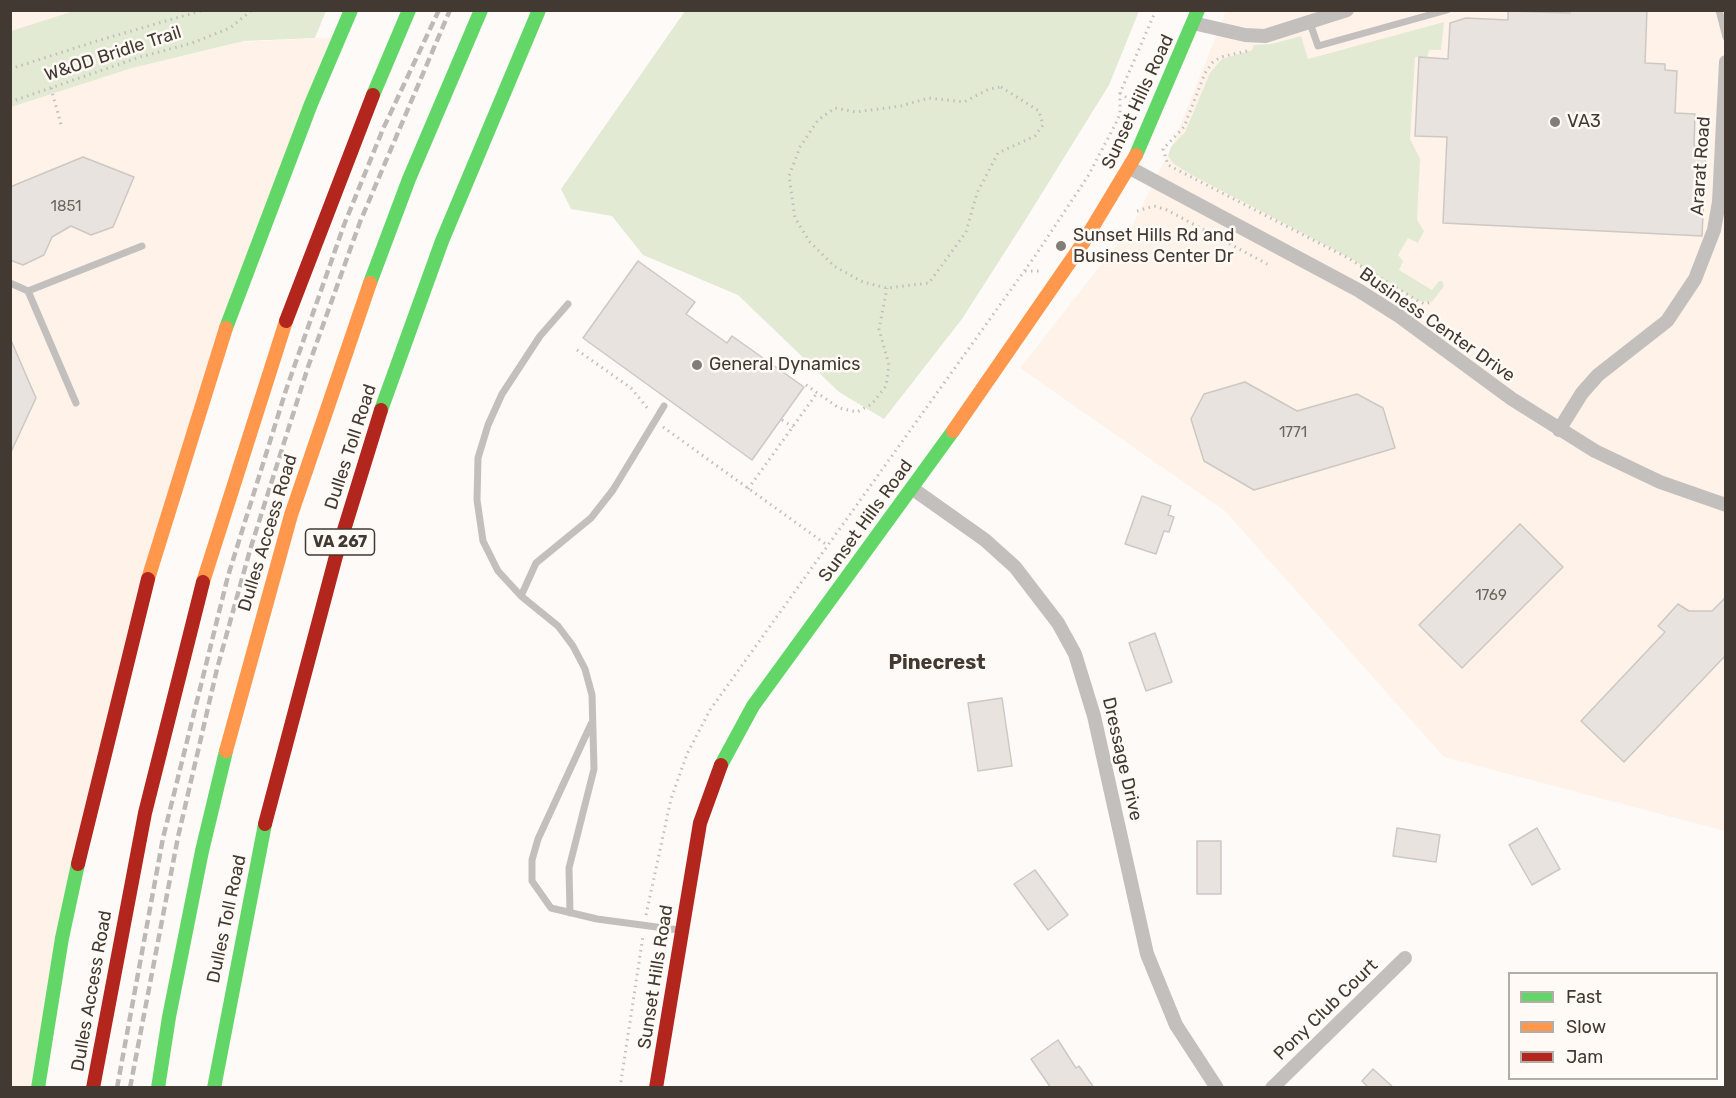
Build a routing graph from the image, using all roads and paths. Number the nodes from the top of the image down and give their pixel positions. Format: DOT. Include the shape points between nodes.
graph roads {
  1 [pos="204,10"];
  2 [pos="252,10"];
  3 [pos="351,10"];
  4 [pos="409,10"];
  5 [pos="482,10"];
  6 [pos="1347,10"];
  7 [pos="1447,10"];
  8 [pos="1719,10"];
  9 [pos="186,12"];
  10 [pos="537,14"];
  11 [pos="1196,17"];
  12 [pos="1310,23"];
  13 [pos="1255,35"];
  14 [pos="1725,37"];
  15 [pos="1725,62"];
  16 [pos="10,69"];
  17 [pos="51,88"];
  18 [pos="1120,93"];
  19 [pos="10,102"];
  20 [pos="1134,112"];
  21 [pos="1130,120"];
  22 [pos="62,128"];
  23 [pos="1128,138"];
  24 [pos="1130,168"];
  25 [pos="1137,211"];
  26 [pos="142,246"];
  27 [pos="1269,265"];
  28 [pos="10,283"];
  29 [pos="887,288"];
  30 [pos="28,291"];
  31 [pos="1431,302"];
  32 [pos="568,304"];
  33 [pos="577,350"];
  34 [pos="806,385"];
  35 [pos="817,393"];
  36 [pos="76,403"];
  37 [pos="664,406"];
  38 [pos="656,418"];
  39 [pos="782,420"];
  40 [pos="793,427"];
  41 [pos="1559,430"];
  42 [pos="748,489"];
  43 [pos="913,489"];
  44 [pos="1725,505"];
  45 [pos="827,544"];
  46 [pos="521,596"];
  47 [pos="592,721"];
  48 [pos="570,913"];
  49 [pos="681,930"];
  50 [pos="1405,958"];
  51 [pos="38,1088"];
  52 [pos="93,1088"];
  53 [pos="158,1088"];
  54 [pos="214,1088"];
  55 [pos="656,1088"];
  56 [pos="1217,1088"];
  57 [pos="1272,1088"];
  1 -- 9 [label="path"];
  2 -- 17 [label="path, W&OD Bridle Trail" via="230,28 211,36"];
  3 -- 51 [label="main road" via="277,190 223,336 159,538 81,849"];
  4 -- 52 [label="main road, Dulles Access Road" via="287,316 210,556 145,813"];
  5 -- 53 [label="main road, Dulles Access Road" via="409,179 362,303 282,545 202,851"];
  6 -- 12 [label="street"];
  7 -- 12 [label="lane" via="1318,46"];
  8 -- 14 [label="lane"];
  9 -- 16 [label="path"];
  10 -- 54 [label="main road, Dulles Toll Road / VA 267" via="433,263 377,421 336,556 270,805"];
  11 -- 13 [label="street"];
  11 -- 24 [label="main road, Sunset Hills Road"];
  12 -- 13 [label="street" via="1279,33"];
  13 -- 31 [label="path" via="1246,52 1221,57 1205,73 1184,128 1163,149 1168,165 1348,258 1418,301"];
  15 -- 41 [label="street, Ararat Road" via="1719,202 1714,230 1698,272 1667,321 1598,375"];
  17 -- 19 [label="path, W&OD Bridle Trail"];
  17 -- 22 [label="path"];
  18 -- 20 [label="path" via="1138,104"];
  21 -- 23 [label="path" via="1122,136"];
  24 -- 41 [label="street, Business Center Drive" via="1358,290"];
  24 -- 43 [label="main road, Sunset Hills Road"];
  25 -- 27 [label="path" via="1154,206 1167,210"];
  26 -- 30 [label="lane"];
  28 -- 30 [label="lane"];
  29 -- 29 [label="path" via="929,283 966,232 976,193 998,153 1035,136 1043,125 1039,111 1001,87 964,102 929,98 856,112 835,108 818,120 800,147 789,176 795,218 810,242 834,266 863,282"];
  29 -- 35 [label="path" via="879,329 889,365 886,386 872,404 857,412 839,408"];
  30 -- 36 [label="lane"];
  32 -- 46 [label="lane" via="540,336 502,394 478,458 477,500 483,541 498,572"];
  33 -- 38 [label="path" via="631,388"];
  34 -- 35 [label="path"];
  35 -- 40 [label="path"];
  37 -- 38 [label="lane"];
  38 -- 42 [label="path" via="665,430"];
  38 -- 46 [label="lane" via="613,490 591,518 536,563"];
  39 -- 40 [label="path"];
  40 -- 42 [label="path"];
  41 -- 44 [label="street, Business Center Drive" via="1639,473"];
  42 -- 45 [label="path"];
  43 -- 49 [label="main road, Sunset Hills Road" via="767,687 725,756 700,823"];
  43 -- 56 [label="street, Dressage Drive" via="985,540 1015,567 1046,605 1075,654 1094,716 1150,963 1176,1025"];
  46 -- 47 [label="lane" via="558,626 573,646 592,694"];
  47 -- 48 [label="lane" via="594,769 569,868"];
  47 -- 48 [label="lane" via="538,838 532,860 532,881 540,896 551,908"];
  48 -- 49 [label="lane"];
  49 -- 55 [label="main road, Sunset Hills Road"];
  50 -- 57 [label="street, Pony Club Court"];
}
